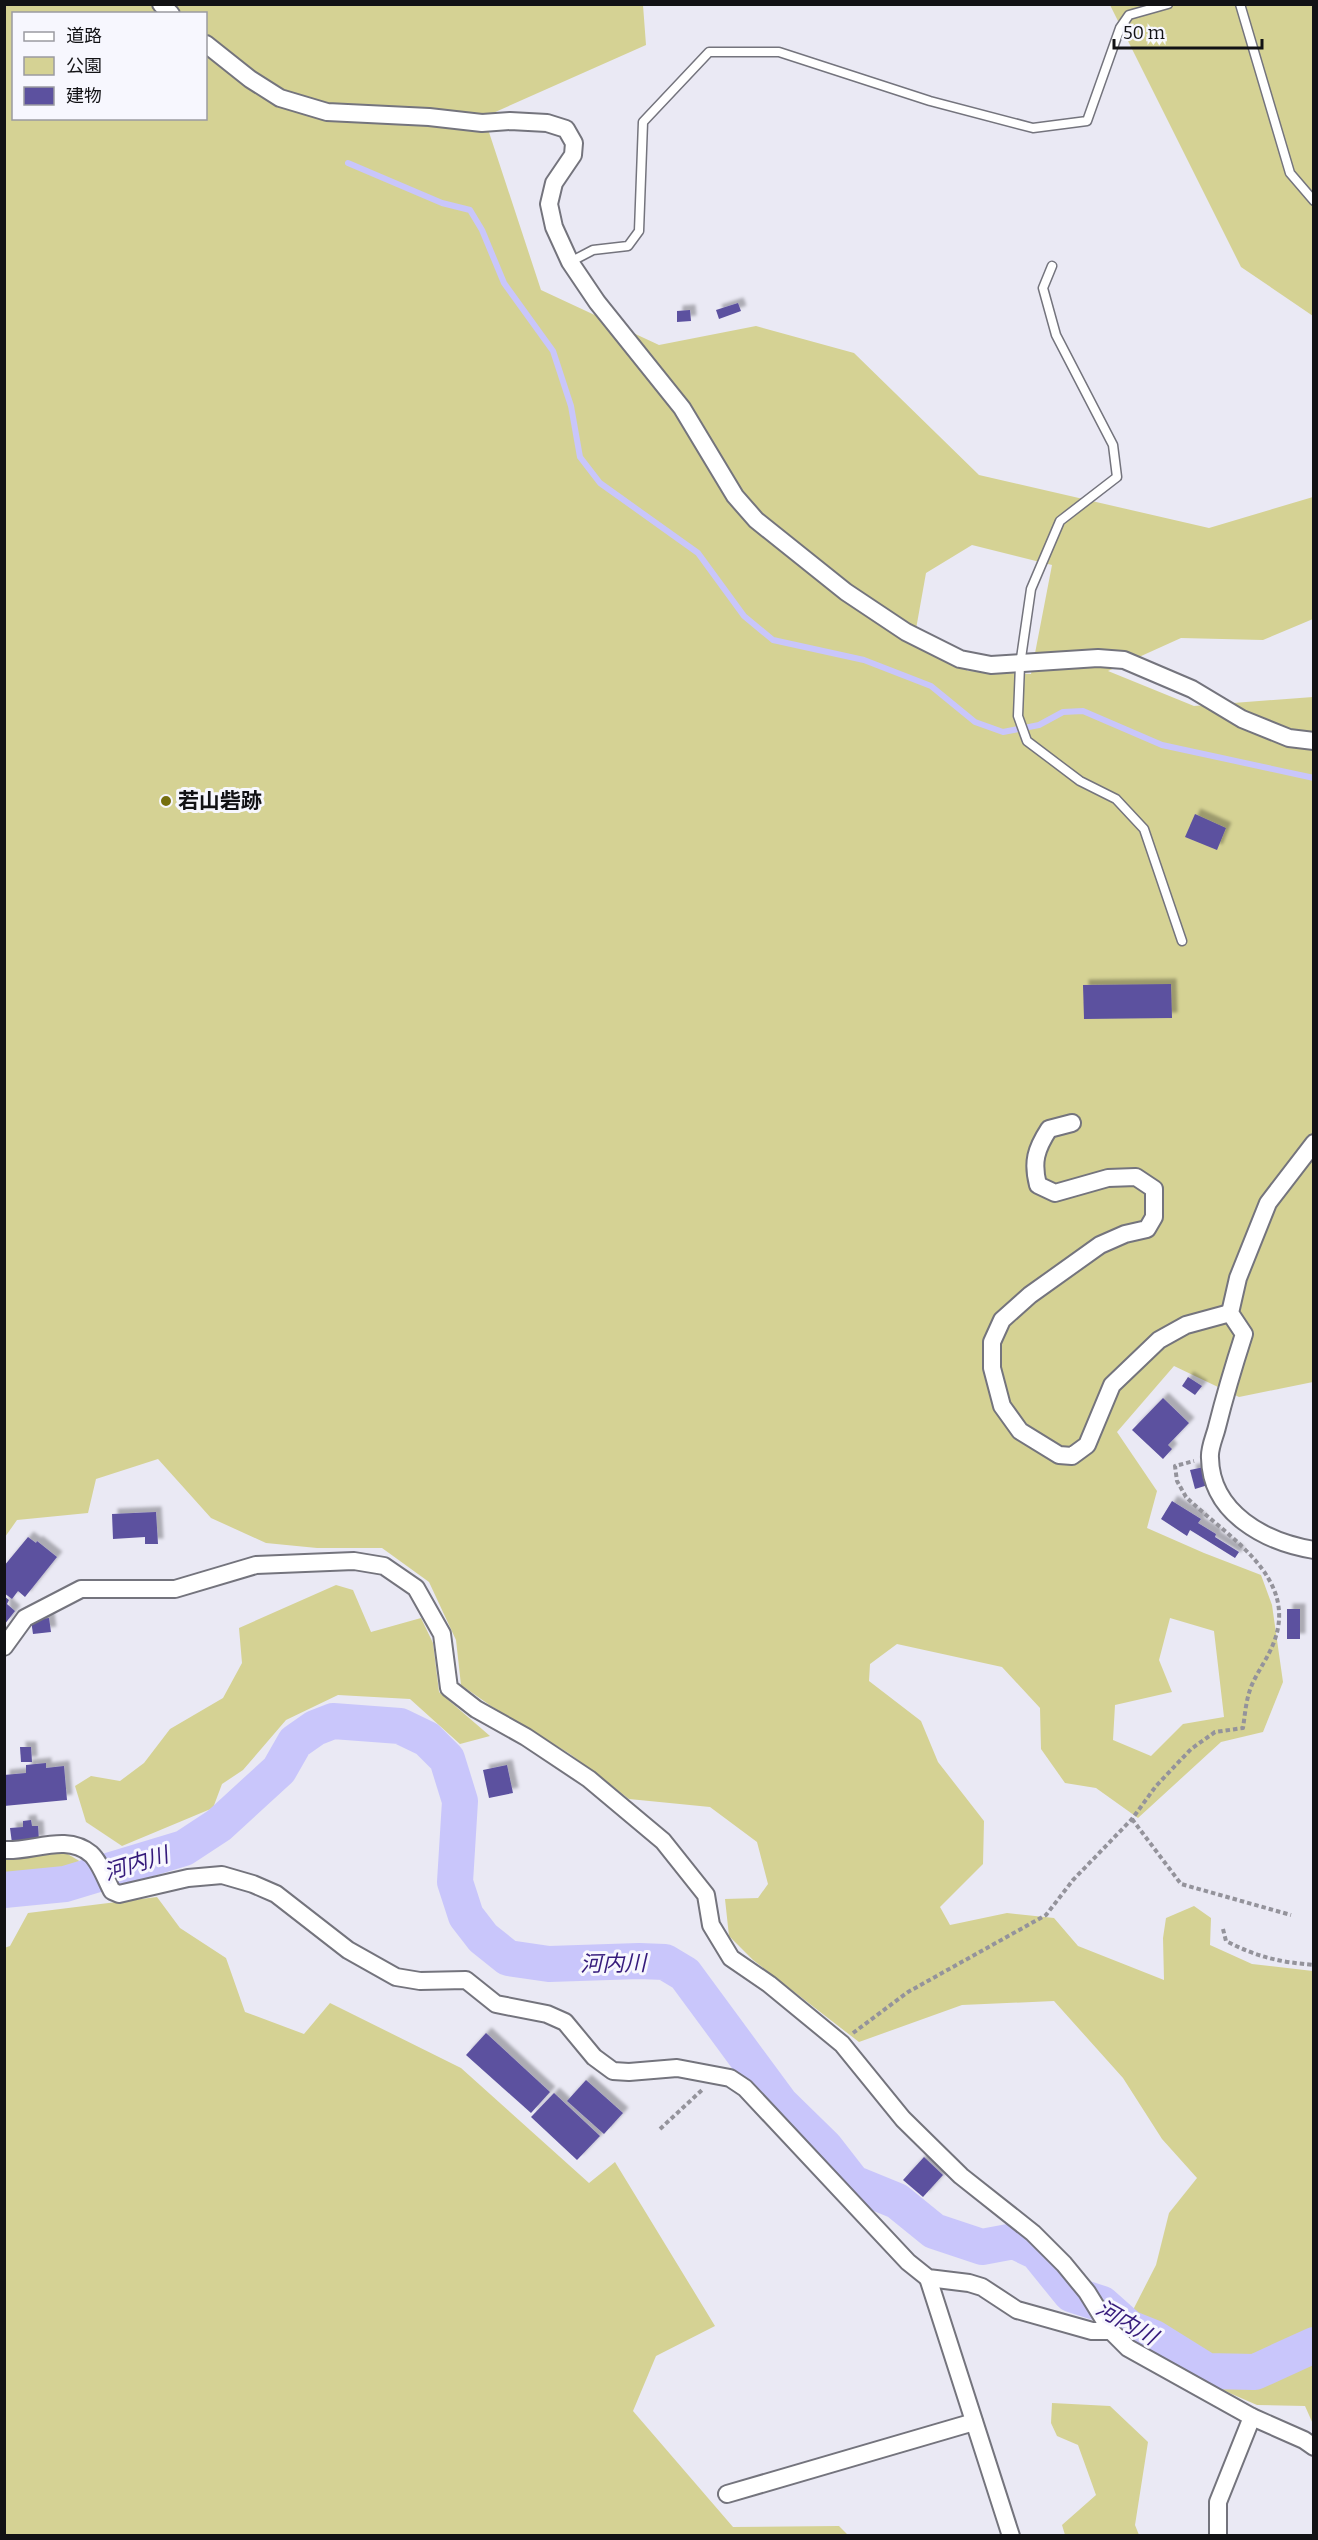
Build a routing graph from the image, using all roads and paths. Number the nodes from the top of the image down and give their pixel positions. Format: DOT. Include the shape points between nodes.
graph roads {
  1 [pos="1168,4"];
  2 [pos="1240,4"];
  3 [pos="207,45"];
  4 [pos="1314,201"];
  5 [pos="570,262"];
  6 [pos="1052,266"];
  7 [pos="1020,665"];
  8 [pos="1314,741"];
  9 [pos="1182,941"];
  10 [pos="1072,1123"];
  11 [pos="1314,1143"];
  12 [pos="1230,1313"];
  13 [pos="1209,1457"];
  14 [pos="1314,1550"];
  15 [pos="4,1647"];
  16 [pos="1132,1819"];
  17 [pos="4,1850"];
  18 [pos="1291,1915"];
  19 [pos="1223,1929"];
  20 [pos="1314,1965"];
  21 [pos="842,2044"];
  22 [pos="717,2075"];
  23 [pos="660,2129"];
  24 [pos="927,2278"];
  25 [pos="1106,2324"];
  26 [pos="1252,2417"];
  27 [pos="974,2422"];
  28 [pos="1314,2447"];
  29 [pos="728,2494"];
  30 [pos="1011,2535"];
  31 [pos="1218,2535"];
  1 -- 5 [label="lane" via="1129,15 1120,28 1087,121 1033,128 930,101 779,52 709,52 643,122 639,231 628,246 593,250"];
  2 -- 4 [label="lane" via="1290,173"];
  3 -- 5 [label="street" via="280,98 327,112 482,123 547,123 566,129 574,143 573,155 554,183 549,204"];
  5 -- 7 [label="street" via="682,408 735,496 756,520 846,592 906,632 960,659"];
  6 -- 7 [label="lane" via="1043,288 1056,335 1113,445 1117,477 1059,522 1031,590"];
  7 -- 8 [label="street" via="1053,660 1124,660 1192,689 1242,719 1289,738"];
  7 -- 9 [label="lane" via="1018,716 1027,741 1080,781 1116,799 1144,829"];
  10 -- 12 [label="street" via="1049,1129 1041,1142 1033,1167 1038,1185 1055,1193 1108,1178 1136,1177 1154,1189 1154,1217 1147,1229 1100,1245 1002,1320 992,1342 992,1368 1002,1406 1020,1431 1059,1455 1072,1456 1087,1445 1112,1385 1159,1340 1186,1325"];
  11 -- 12 [label="street" via="1268,1203 1238,1278"];
  12 -- 13 [label="street" via="1244,1334"];
  13 -- 14 [label="street" via="1215,1486 1241,1520 1271,1540"];
  13 -- 16 [label="path" via="1175,1466 1177,1481 1186,1497 1266,1570 1280,1602 1280,1627 1252,1685 1243,1728 1215,1732 1191,1749"];
  15 -- 21 [label="street" via="25,1618 81,1589 175,1589 256,1565 354,1561 384,1566 416,1588 442,1634 449,1688 588,1779 663,1841 706,1895 711,1924 731,1958"];
  16 -- 18 [label="path" via="1181,1884"];
  16 -- 21 [label="path" via="1073,1880 1046,1915 908,1992 862,2024"];
  17 -- 22 [label="street" via="66,1843 92,1855 112,1891 119,1894 188,1878 222,1875 253,1884 276,1894 348,1950 396,1977 466,1980 496,2004 547,2014 565,2022 594,2057 613,2071 677,2068"];
  19 -- 20 [label="path" via="1226,1941 1250,1953 1280,1962"];
  21 -- 25 [label="street" via="903,2119 961,2176 1065,2264 1088,2292"];
  22 -- 23 [label="path"];
  22 -- 24 [label="street" via="745,2088"];
  24 -- 25 [label="street" via="982,2287 1017,2310 1092,2331"];
  24 -- 27 [label="street"];
  25 -- 26 [label="street" via="1128,2348"];
  26 -- 28 [label="street"];
  26 -- 31 [label="street" via="1218,2502"];
  27 -- 29 [label="street"];
  27 -- 30 [label="street"];
}
